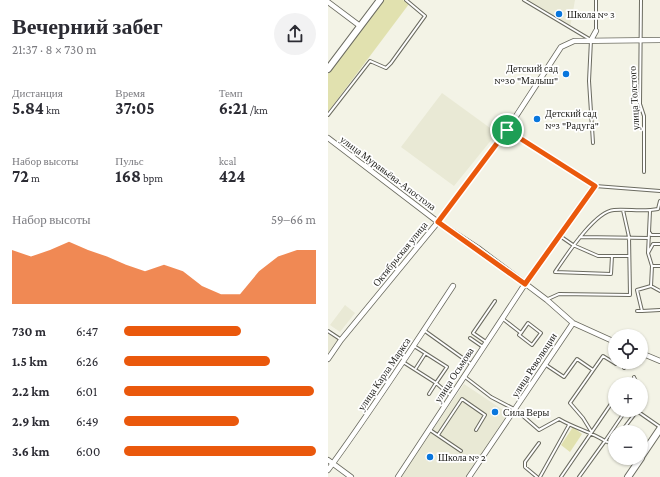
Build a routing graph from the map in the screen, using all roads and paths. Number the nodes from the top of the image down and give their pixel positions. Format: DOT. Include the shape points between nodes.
graph roads {
  1 [pos="380,0"];
  2 [pos="406,0"];
  3 [pos="524,0"];
  4 [pos="596,0"];
  5 [pos="640,0"];
  6 [pos="328,2"];
  7 [pos="360,26"];
  8 [pos="596,31"];
  9 [pos="591,40"];
  10 [pos="660,40"];
  11 [pos="640,41"];
  12 [pos="328,69"];
  13 [pos="328,116"];
  14 [pos="507,130"];
  15 [pos="328,138"];
  16 [pos="593,143"];
  17 [pos="644,172"];
  18 [pos="595,186"];
  19 [pos="660,191"];
  20 [pos="660,201"];
  21 [pos="623,210"];
  22 [pos="650,211"];
  23 [pos="438,222"];
  24 [pos="649,230"];
  25 [pos="660,235"];
  26 [pos="560,236"];
  27 [pos="580,237"];
  28 [pos="629,237"];
  29 [pos="649,238"];
  30 [pos="660,244"];
  31 [pos="573,245"];
  32 [pos="648,254"];
  33 [pos="612,256"];
  34 [pos="629,256"];
  35 [pos="652,266"];
  36 [pos="660,266"];
  37 [pos="525,284"];
  38 [pos="454,286"];
  39 [pos="651,286"];
  40 [pos="660,291"];
  41 [pos="547,300"];
  42 [pos="495,301"];
  43 [pos="637,310"];
  44 [pos="660,310"];
  45 [pos="642,311"];
  46 [pos="502,318"];
  47 [pos="573,323"];
  48 [pos="424,330"];
  49 [pos="328,331"];
  50 [pos="521,333"];
  51 [pos="470,338"];
  52 [pos="608,339"];
  53 [pos="341,340"];
  54 [pos="484,344"];
  55 [pos="413,346"];
  56 [pos="425,354"];
  57 [pos="648,356"];
  58 [pos="328,359"];
  59 [pos="608,359"];
  60 [pos="660,360"];
  61 [pos="402,361"];
  62 [pos="471,364"];
  63 [pos="545,365"];
  64 [pos="416,368"];
  65 [pos="593,370"];
  66 [pos="464,375"];
  67 [pos="436,383"];
  68 [pos="429,394"];
  69 [pos="451,396"];
  70 [pos="608,408"];
  71 [pos="516,410"];
  72 [pos="621,417"];
  73 [pos="646,417"];
  74 [pos="570,425"];
  75 [pos="660,428"];
  76 [pos="429,429"];
  77 [pos="476,430"];
  78 [pos="591,432"];
  79 [pos="438,435"];
  80 [pos="605,441"];
  81 [pos="608,442"];
  82 [pos="538,443"];
  83 [pos="648,447"];
  84 [pos="461,451"];
  85 [pos="328,460"];
  86 [pos="333,464"];
  87 [pos="636,465"];
  88 [pos="328,470"];
  89 [pos="351,477"];
  90 [pos="398,477"];
  91 [pos="469,477"];
  92 [pos="539,477"];
  93 [pos="561,477"];
  94 [pos="579,477"];
  95 [pos="628,477"];
  1 -- 7 [label="main road"];
  2 -- 13 [label="lane" via="425,16 391,63 386,68 370,61"];
  3 -- 9 [label="lane"];
  4 -- 8 [label="lane"];
  5 -- 11 [label="lane, улица Толстого"];
  6 -- 7 [label="street"];
  7 -- 12 [label="main road"];
  8 -- 9 [label="street"];
  9 -- 11 [label="street, Октябрьская улица"];
  9 -- 14 [label="street, Октябрьская улица" via="574,41 561,47"];
  9 -- 16 [label="lane" via="589,81"];
  10 -- 11 [label="street, Октябрьская улица"];
  11 -- 17 [label="lane, улица Толстого"];
  14 -- 18 [label="lane"];
  14 -- 23 [label="street, Октябрьская улица"];
  15 -- 23 [label="street, улица Муравьёва-Апостола"];
  18 -- 19 [label="lane"];
  18 -- 26 [label="street, улица Осьмова"];
  20 -- 22 [label="lane" via="658,209"];
  21 -- 22 [label="lane"];
  21 -- 27 [label="lane" via="612,210 602,214"];
  21 -- 28 [label="lane"];
  22 -- 24 [label="lane"];
  23 -- 37 [label="street, улица Муравьёва-Апостола"];
  23 -- 53 [label="street, Октябрьская улица"];
  24 -- 25 [label="lane" via="651,235"];
  24 -- 29 [label="lane"];
  26 -- 31 [label="lane"];
  26 -- 37 [label="street, улица Осьмова"];
  27 -- 28 [label="lane"];
  27 -- 31 [label="lane"];
  28 -- 29 [label="lane"];
  28 -- 34 [label="lane"];
  29 -- 32 [label="lane"];
  30 -- 32 [label="lane" via="653,244"];
  31 -- 33 [label="lane" via="598,256"];
  31 -- 33 [label="lane" via="555,272 611,274"];
  32 -- 35 [label="lane"];
  33 -- 34 [label="lane"];
  34 -- 41 [label="lane" via="630,295 559,294"];
  35 -- 36 [label="lane"];
  35 -- 39 [label="lane"];
  37 -- 41 [label="street, улица Муравьёва-Апостола"];
  37 -- 46 [label="street, улица Осьмова"];
  38 -- 48 [label="street, улица Карла Маркса"];
  39 -- 40 [label="lane"];
  39 -- 45 [label="lane" via="637,290"];
  41 -- 47 [label="street, улица Муравьёва-Апостола"];
  42 -- 54 [label="lane" via="473,333"];
  43 -- 45 [label="lane"];
  44 -- 45 [label="lane"];
  46 -- 50 [label="lane"];
  46 -- 54 [label="street, улица Осьмова"];
  47 -- 52 [label="street, улица Муравьёва-Апостола"];
  47 -- 63 [label="street, улица Революции"];
  48 -- 55 [label="street, улица Карла Маркса"];
  48 -- 62 [label="lane"];
  49 -- 53 [label="lane"];
  50 -- 50 [label="lane" via="528,323 541,333 532,344 519,335"];
  51 -- 54 [label="lane"];
  53 -- 58 [label="street, Октябрьская улица"];
  54 -- 62 [label="street, улица Осьмова"];
  55 -- 56 [label="lane"];
  55 -- 61 [label="street, улица Карла Маркса"];
  56 -- 64 [label="lane"];
  56 -- 67 [label="lane" via="447,367"];
  57 -- 60 [label="street"];
  59 -- 65 [label="lane" via="603,356"];
  61 -- 64 [label="lane"];
  61 -- 86 [label="street, улица Карла Маркса" via="393,379"];
  62 -- 66 [label="street, улица Осьмова"];
  63 -- 65 [label="lane" via="564,377 577,359"];
  63 -- 71 [label="street, улица Революции"];
  64 -- 67 [label="lane"];
  65 -- 78 [label="lane" via="570,403"];
  66 -- 69 [label="street, улица Осьмова"];
  66 -- 71 [label="lane" via="491,397"];
  67 -- 68 [label="lane"];
  67 -- 69 [label="lane"];
  69 -- 76 [label="street, улица Осьмова"];
  70 -- 78 [label="lane"];
  71 -- 74 [label="lane" via="539,430 559,419"];
  71 -- 91 [label="street, улица Революции"];
  72 -- 80 [label="lane"];
  73 -- 75 [label="lane"];
  74 -- 78 [label="lane"];
  74 -- 92 [label="lane"];
  75 -- 83 [label="main road"];
  76 -- 79 [label="lane"];
  76 -- 90 [label="street, улица Осьмова"];
  77 -- 79 [label="lane" via="485,415 462,398"];
  78 -- 80 [label="lane"];
  78 -- 93 [label="lane"];
  79 -- 84 [label="lane"];
  80 -- 81 [label="lane"];
  80 -- 94 [label="lane"];
  82 -- 92 [label="lane" via="524,462 525,467"];
  85 -- 86 [label="street"];
  86 -- 88 [label="street, улица Карла Маркса"];
  86 -- 89 [label="street"];
  87 -- 95 [label="main road"];
}
